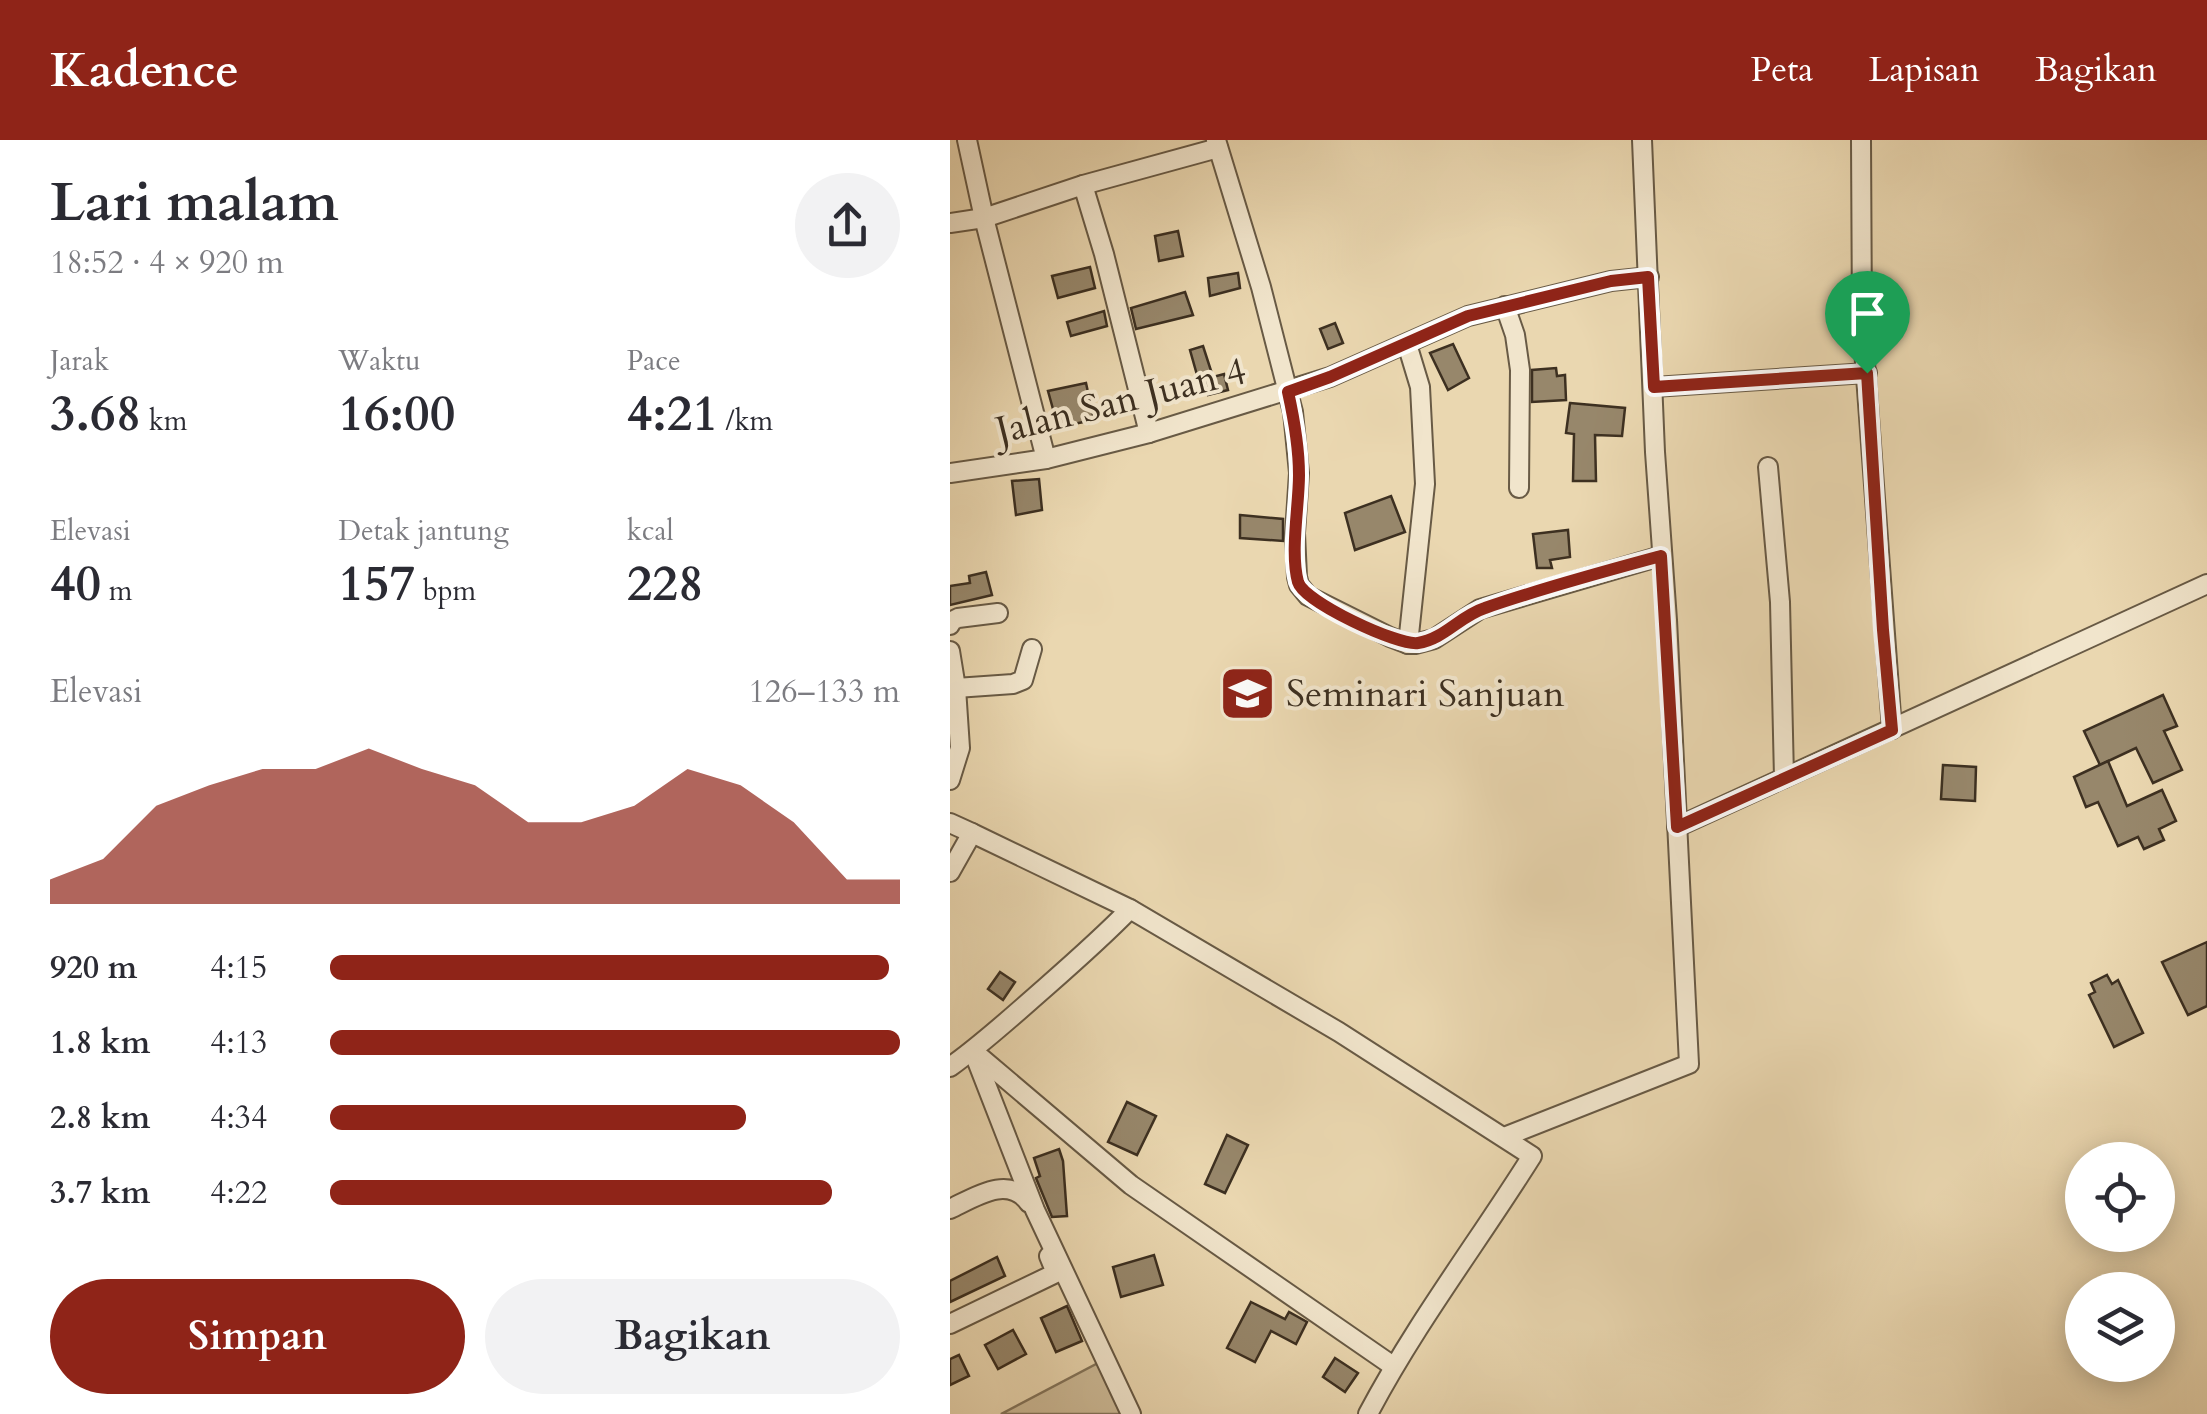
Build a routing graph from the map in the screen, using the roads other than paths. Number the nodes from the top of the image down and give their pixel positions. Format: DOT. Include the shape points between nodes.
graph roads {
  1 [pos="966,140"];
  2 [pos="1642,140"];
  3 [pos="1861,140"];
  4 [pos="1217,144"];
  5 [pos="1083,185"];
  6 [pos="984,218"];
  7 [pos="950,223"];
  8 [pos="1648,277"];
  9 [pos="1506,306"];
  10 [pos="1408,344"];
  11 [pos="1867,373"];
  12 [pos="1654,387"];
  13 [pos="1288,392"];
  14 [pos="1149,433"];
  15 [pos="1046,460"];
  16 [pos="1768,467"];
  17 [pos="950,473"];
  18 [pos="1518,488"];
  19 [pos="1661,556"];
  20 [pos="2207,584"];
  21 [pos="998,613"];
  22 [pos="950,624"];
  23 [pos="1408,644"];
  24 [pos="1032,649"];
  25 [pos="950,651"];
  26 [pos="956,688"];
  27 [pos="1892,730"];
  28 [pos="1784,778"];
  29 [pos="950,780"];
  30 [pos="950,824"];
  31 [pos="1677,827"];
  32 [pos="972,833"];
  33 [pos="950,872"];
  34 [pos="1130,909"];
  35 [pos="973,1051"];
  36 [pos="950,1066"];
  37 [pos="1504,1137"];
  38 [pos="950,1209"];
  39 [pos="950,1324"];
  40 [pos="1393,1366"];
  41 [pos="1131,1414"];
  42 [pos="1368,1414"];
  1 -- 6 [label="street"];
  2 -- 8 [label="street"];
  3 -- 11 [label="street"];
  4 -- 5 [label="street"];
  4 -- 13 [label="street"];
  5 -- 6 [label="street"];
  5 -- 14 [label="street"];
  6 -- 7 [label="street"];
  6 -- 15 [label="street"];
  8 -- 9 [label="street, Jalan San Juan 4"];
  8 -- 12 [label="street"];
  9 -- 10 [label="street, Jalan San Juan 4"];
  9 -- 18 [label="street" via="1519,360"];
  10 -- 13 [label="street, Jalan San Juan 4"];
  10 -- 23 [label="street" via="1420,387 1424,484"];
  11 -- 12 [label="street"];
  11 -- 27 [label="street"];
  12 -- 19 [label="street"];
  13 -- 14 [label="street, Jalan San Juan 4"];
  13 -- 23 [label="street" via="1298,459 1299,586 1313,600"];
  14 -- 15 [label="street, Jalan San Juan 4"];
  15 -- 17 [label="street, Jalan San Juan 4"];
  16 -- 28 [label="street" via="1780,602"];
  19 -- 23 [label="street" via="1480,609 1434,639"];
  19 -- 31 [label="street"];
  20 -- 27 [label="street"];
  21 -- 22 [label="street"];
  24 -- 26 [label="street" via="1023,680"];
  25 -- 26 [label="street"];
  26 -- 29 [label="street" via="960,748"];
  27 -- 28 [label="street"];
  28 -- 31 [label="street"];
  30 -- 32 [label="street"];
  31 -- 37 [label="street" via="1689,1064"];
  32 -- 33 [label="street"];
  32 -- 34 [label="street"];
  34 -- 35 [label="street"];
  34 -- 37 [label="street"];
  35 -- 36 [label="street"];
  35 -- 40 [label="street" via="1131,1186"];
  35 -- 41 [label="street" via="1035,1210"];
  37 -- 40 [label="street" via="1532,1156"];
  38 -- 39 [label="street" via="990,1190 1015,1190 1030,1205 1056,1273"];
  40 -- 42 [label="street"];
}
